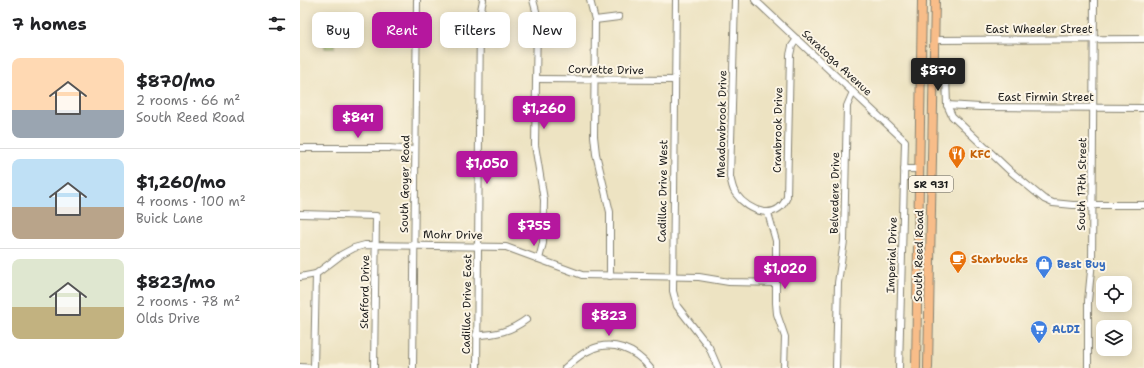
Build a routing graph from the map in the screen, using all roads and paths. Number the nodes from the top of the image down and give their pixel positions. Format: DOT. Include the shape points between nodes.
graph roads {
  1 [pos="417,0"];
  2 [pos="483,0"];
  3 [pos="533,0"];
  4 [pos="590,0"];
  5 [pos="676,0"];
  6 [pos="735,0"];
  7 [pos="754,0"];
  8 [pos="922,0"];
  9 [pos="935,0"];
  10 [pos="1094,0"];
  11 [pos="619,17"];
  12 [pos="595,20"];
  13 [pos="797,39"];
  14 [pos="1094,39"];
  15 [pos="1144,39"];
  16 [pos="934,40"];
  17 [pos="934,74"];
  18 [pos="536,79"];
  19 [pos="595,80"];
  20 [pos="675,80"];
  21 [pos="853,92"];
  22 [pos="947,105"];
  23 [pos="1093,106"];
  24 [pos="1144,108"];
  25 [pos="905,143"];
  26 [pos="300,148"];
  27 [pos="415,150"];
  28 [pos="904,169"];
  29 [pos="919,169"];
  30 [pos="1092,205"];
  31 [pos="1144,205"];
  32 [pos="768,213"];
  33 [pos="300,214"];
  34 [pos="376,245"];
  35 [pos="414,245"];
  36 [pos="478,246"];
  37 [pos="539,259"];
  38 [pos="316,274"];
  39 [pos="610,276"];
  40 [pos="300,277"];
  41 [pos="672,277"];
  42 [pos="776,283"];
  43 [pos="527,319"];
  44 [pos="476,335"];
  45 [pos="300,367"];
  46 [pos="314,368"];
  47 [pos="374,368"];
  48 [pos="413,368"];
  49 [pos="476,368"];
  50 [pos="564,368"];
  51 [pos="650,368"];
  52 [pos="718,368"];
  53 [pos="784,368"];
  54 [pos="836,368"];
  55 [pos="899,368"];
  56 [pos="916,368"];
  57 [pos="928,368"];
  58 [pos="1088,368"];
  1 -- 27 [label="street, South Goyer Road"];
  2 -- 36 [label="street, Cadillac Drive East" via="480,15"];
  3 -- 18 [label="street" via="536,16"];
  4 -- 12 [label="street"];
  5 -- 20 [label="street, Cadillac Drive West"];
  6 -- 32 [label="street, Meadowbrook Drive" via="730,177 740,199 760,212"];
  7 -- 13 [label="street, Saratoga Avenue"];
  8 -- 29 [label="main road, South Reed Road / SR 931"];
  9 -- 16 [label="main road, South Reed Road / SR 931"];
  10 -- 14 [label="street, South 17th Street"];
  11 -- 12 [label="street"];
  12 -- 19 [label="street"];
  13 -- 21 [label="street, Saratoga Avenue"];
  13 -- 32 [label="street, Cranbrook Drive" via="790,54 787,197 780,207"];
  14 -- 15 [label="street, East Wheeler Street"];
  14 -- 16 [label="street, East Wheeler Street"];
  14 -- 23 [label="street, South 17th Street"];
  16 -- 17 [label="main road, South Reed Road / SR 931"];
  17 -- 22 [label="street" via="946,77"];
  17 -- 57 [label="main road, South Reed Road / SR 931"];
  18 -- 19 [label="street, Corvette Drive"];
  18 -- 37 [label="street" via="535,145 544,200 543,243"];
  19 -- 20 [label="street, Corvette Drive"];
  19 -- 39 [label="street" via="596,154 610,212"];
  20 -- 41 [label="street, Cadillac Drive West"];
  21 -- 25 [label="street, Saratoga Avenue" via="901,136"];
  21 -- 54 [label="street, Belvedere Drive" via="847,106 844,241 838,283"];
  22 -- 23 [label="street, East Firmin Street"];
  22 -- 30 [label="street" via="952,116 1044,199 1057,204"];
  23 -- 24 [label="street, East Firmin Street"];
  23 -- 30 [label="street, South 17th Street"];
  25 -- 28 [label="street, Imperial Drive"];
  26 -- 27 [label="street"];
  27 -- 35 [label="street, South Goyer Road"];
  28 -- 29 [label="street"];
  28 -- 55 [label="street, Imperial Drive"];
  29 -- 56 [label="main road, South Reed Road / SR 931"];
  30 -- 31 [label="street"];
  30 -- 58 [label="street, South 17th Street"];
  32 -- 42 [label="street" via="776,241"];
  33 -- 34 [label="street, Stafford Drive" via="376,216"];
  34 -- 35 [label="street, Mohr Drive"];
  34 -- 38 [label="street, Mohr Drive" via="354,248"];
  34 -- 47 [label="street, Stafford Drive"];
  35 -- 36 [label="street, Mohr Drive"];
  35 -- 48 [label="street, South Goyer Road"];
  36 -- 37 [label="street, Mohr Drive" via="506,247"];
  36 -- 44 [label="street, Cadillac Drive East"];
  37 -- 39 [label="street, Mohr Drive" via="582,275"];
  38 -- 40 [label="street, Mohr Drive"];
  38 -- 46 [label="street"];
  39 -- 41 [label="street, Mohr Drive"];
  41 -- 42 [label="street, Mohr Drive"];
  41 -- 52 [label="street, Cadillac Drive West" via="677,306 709,347"];
  42 -- 53 [label="street" via="777,314 785,337"];
  43 -- 44 [label="street" via="518,327 506,332"];
  44 -- 49 [label="street, Cadillac Drive East"];
  45 -- 46 [label="street"];
  50 -- 51 [label="street" via="592,349 615,346 634,352"];
}
